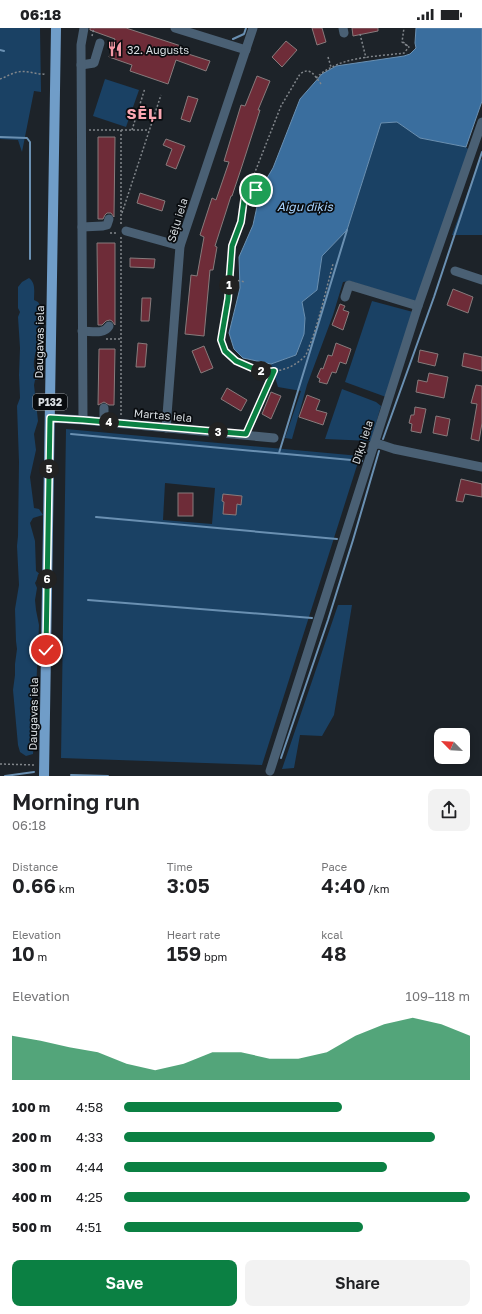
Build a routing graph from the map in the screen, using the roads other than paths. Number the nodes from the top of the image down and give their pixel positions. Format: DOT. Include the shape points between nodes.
graph roads {
  1 [pos="56,28"];
  2 [pos="84,28"];
  3 [pos="175,28"];
  4 [pos="253,28"];
  5 [pos="100,43"];
  6 [pos="246,50"];
  7 [pos="81,65"];
  8 [pos="482,122"];
  9 [pos="109,219"];
  10 [pos="82,227"];
  11 [pos="123,231"];
  12 [pos="180,246"];
  13 [pos="455,271"];
  14 [pos="482,280"];
  15 [pos="345,297"];
  16 [pos="418,306"];
  17 [pos="109,326"];
  18 [pos="82,331"];
  19 [pos="104,408"];
  20 [pos="50,418"];
  21 [pos="83,420"];
  22 [pos="104,422"];
  23 [pos="166,428"];
  24 [pos="274,438"];
  25 [pos="373,445"];
  26 [pos="482,467"];
  27 [pos="270,771"];
  28 [pos="44,776"];
  1 -- 20 [label="main road, Daugavas iela / P132"];
  2 -- 7 [label="street"];
  3 -- 6 [label="street"];
  4 -- 6 [label="street, Sēļu iela"];
  5 -- 7 [label="street" via="94,63"];
  6 -- 12 [label="street, Sēļu iela"];
  7 -- 10 [label="street"];
  8 -- 16 [label="street, Dīķu iela"];
  9 -- 10 [label="street" via="107,225"];
  10 -- 18 [label="street"];
  11 -- 12 [label="street"];
  12 -- 23 [label="street, Sēļu iela"];
  13 -- 14 [label="street"];
  15 -- 16 [label="street" via="349,285"];
  16 -- 25 [label="street, Dīķu iela"];
  17 -- 18 [label="street" via="103,332"];
  18 -- 21 [label="street"];
  19 -- 22 [label="street"];
  20 -- 21 [label="street, Martas iela"];
  20 -- 28 [label="main road, Daugavas iela / P132"];
  21 -- 22 [label="street, Martas iela"];
  22 -- 23 [label="street, Martas iela"];
  23 -- 24 [label="street, Martas iela"];
  25 -- 26 [label="street" via="379,444"];
  25 -- 27 [label="street, Dīķu iela"];
}
